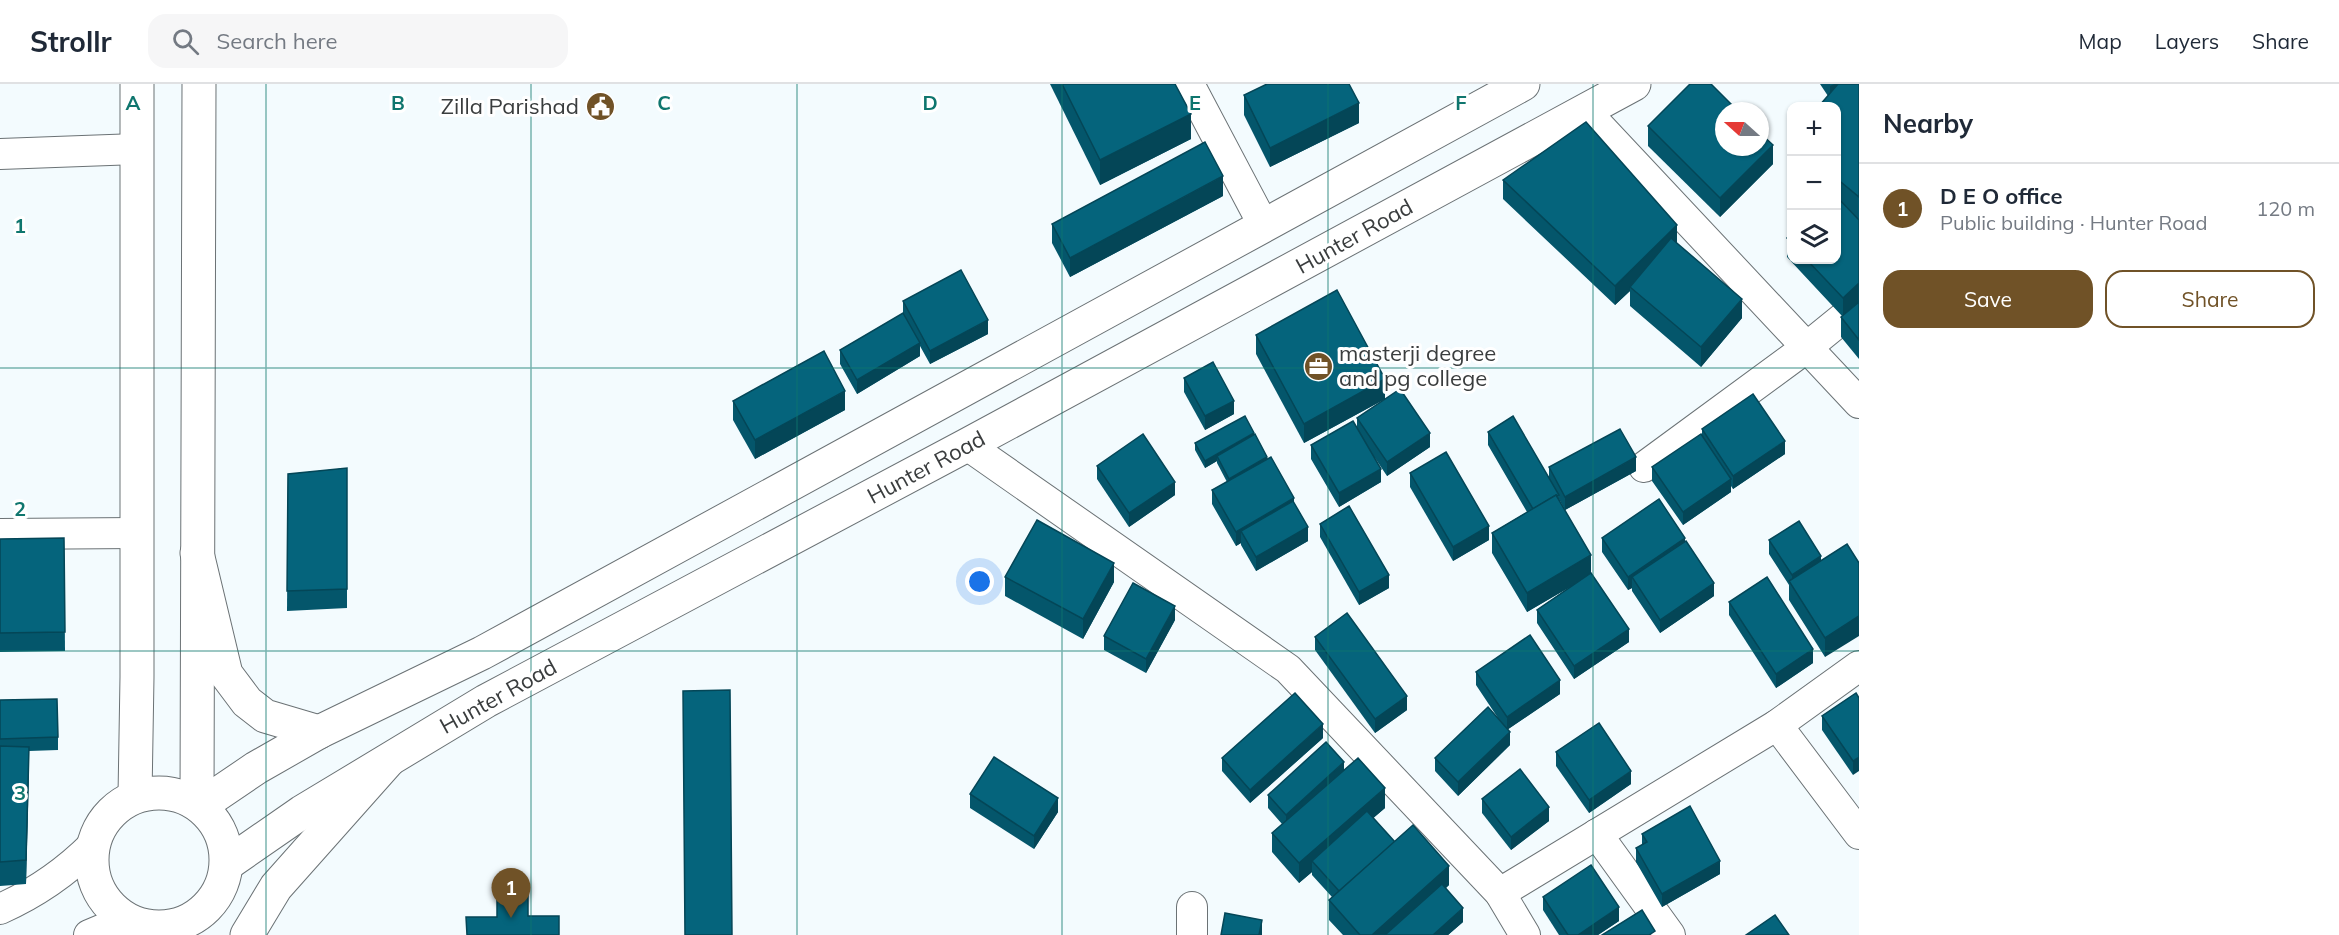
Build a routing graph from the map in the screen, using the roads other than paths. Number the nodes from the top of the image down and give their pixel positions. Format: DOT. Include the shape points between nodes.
graph roads {
  1 [pos="137,84"];
  2 [pos="199,84"];
  3 [pos="1189,84"];
  4 [pos="1523,84"];
  5 [pos="1634,84"];
  6 [pos="1585,111"];
  7 [pos="137,149"];
  8 [pos="0,154"];
  9 [pos="1264,226"];
  10 [pos="1859,305"];
  11 [pos="1806,348"];
  12 [pos="1859,404"];
  13 [pos="967,445"];
  14 [pos="1644,467"];
  15 [pos="136,533"];
  16 [pos="0,534"];
  17 [pos="197,553"];
  18 [pos="1859,666"];
  19 [pos="1776,725"];
  20 [pos="319,732"];
  21 [pos="388,760"];
  22 [pos="135,796"];
  23 [pos="199,805"];
  24 [pos="1597,834"];
  25 [pos="1859,834"];
  26 [pos="93,845"];
  27 [pos="227,864"];
  28 [pos="1500,893"];
  29 [pos="0,909"];
  30 [pos="200,923"];
  31 [pos="131,926"];
  32 [pos="89,935"];
  33 [pos="247,935"];
  34 [pos="1525,935"];
  35 [pos="1670,935"];
  1 -- 7 [label="main road"];
  2 -- 17 [label="main road"];
  3 -- 9 [label="street"];
  4 -- 9 [label="main road, Hunter Road"];
  5 -- 6 [label="main road, Hunter Road"];
  6 -- 11 [label="street"];
  6 -- 13 [label="main road, Hunter Road"];
  7 -- 8 [label="street"];
  7 -- 15 [label="main road"];
  9 -- 20 [label="main road, Hunter Road" via="482,653"];
  10 -- 11 [label="street"];
  11 -- 12 [label="street"];
  11 -- 14 [label="street"];
  13 -- 21 [label="main road, Hunter Road" via="486,700"];
  13 -- 28 [label="street" via="1288,669"];
  15 -- 16 [label="street"];
  15 -- 22 [label="main road"];
  17 -- 20 [label="main road" via="226,674 247,702 265,716"];
  17 -- 23 [label="main road"];
  18 -- 19 [label="street"];
  19 -- 24 [label="street"];
  19 -- 25 [label="street"];
  20 -- 23 [label="main road, Hunter Road"];
  21 -- 27 [label="main road, Hunter Road"];
  21 -- 33 [label="main road" via="276,887"];
  22 -- 23 [label="main road" via="174,794"];
  22 -- 26 [label="main road" via="110,814"];
  23 -- 27 [label="main road" via="223,840"];
  24 -- 28 [label="street"];
  24 -- 35 [label="street"];
  26 -- 29 [label="street" via="70,868 32,895"];
  26 -- 31 [label="main road" via="95,879 102,895"];
  27 -- 30 [label="main road" via="223,881"];
  28 -- 34 [label="street"];
  30 -- 31 [label="main road"];
  31 -- 32 [label="street"];
}
